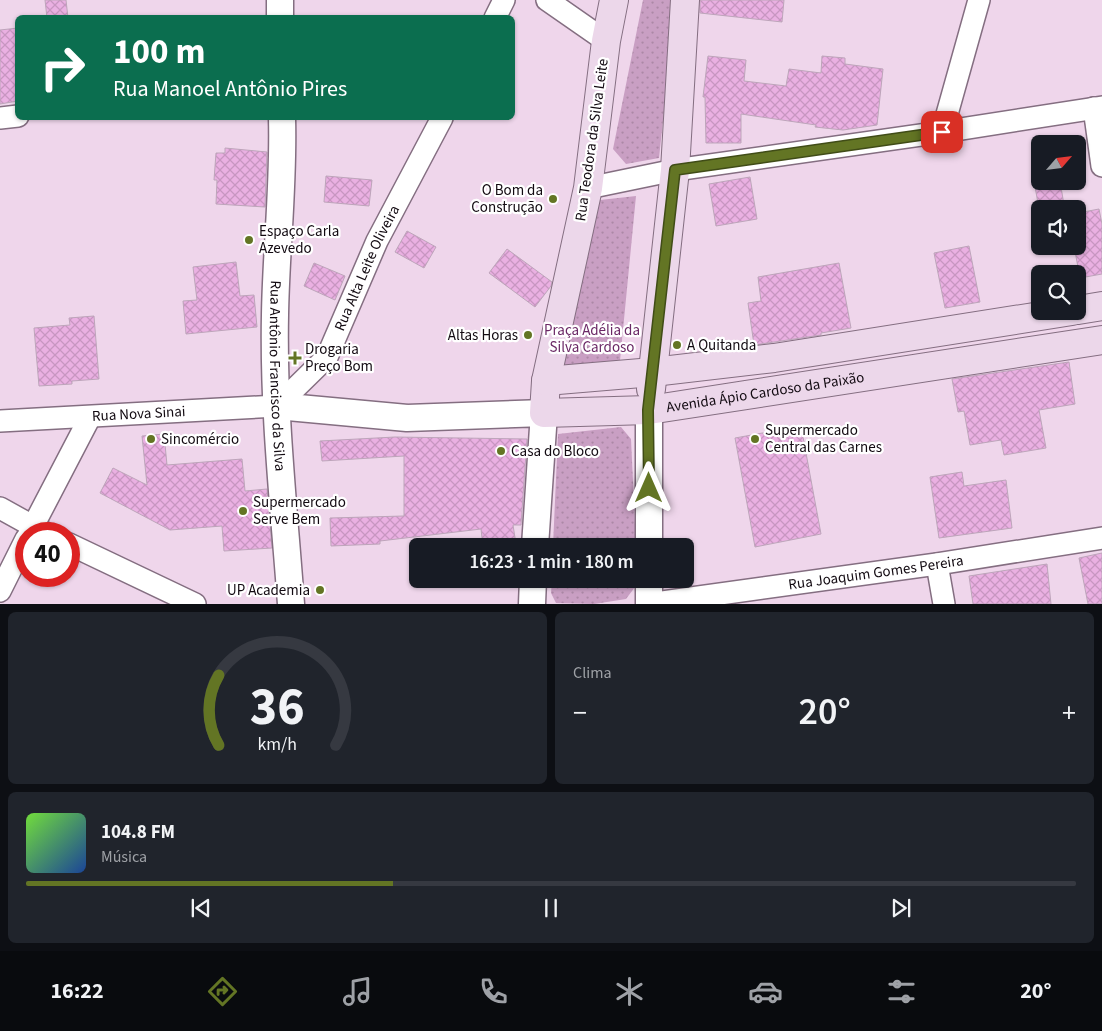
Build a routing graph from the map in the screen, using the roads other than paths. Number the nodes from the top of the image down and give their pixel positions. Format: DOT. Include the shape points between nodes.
graph roads {
  1 [pos="280,0"];
  2 [pos="504,0"];
  3 [pos="547,0"];
  4 [pos="614,0"];
  5 [pos="685,0"];
  6 [pos="976,2"];
  7 [pos="280,15"];
  8 [pos="496,15"];
  9 [pos="606,41"];
  10 [pos="1098,107"];
  11 [pos="15,116"];
  12 [pos="0,118"];
  13 [pos="282,120"];
  14 [pos="441,120"];
  15 [pos="942,132"];
  16 [pos="1102,166"];
  17 [pos="675,170"];
  18 [pos="588,188"];
  19 [pos="1102,306"];
  20 [pos="1086,309"];
  21 [pos="1031,317"];
  22 [pos="1102,340"];
  23 [pos="653,372"];
  24 [pos="546,381"];
  25 [pos="277,406"];
  26 [pos="648,410"];
  27 [pos="544,413"];
  28 [pos="90,417"];
  29 [pos="0,421"];
  30 [pos="0,508"];
  31 [pos="19,522"];
  32 [pos="39,522"];
  33 [pos="536,538"];
  34 [pos="649,538"];
  35 [pos="1102,538"];
  36 [pos="80,549"];
  37 [pos="938,564"];
  38 [pos="15,565"];
  39 [pos="533,588"];
  40 [pos="649,588"];
  41 [pos="0,591"];
  42 [pos="649,603"];
  43 [pos="195,604"];
  44 [pos="291,604"];
  45 [pos="532,604"];
  46 [pos="944,604"];
  1 -- 7 [label="street"];
  2 -- 8 [label="street"];
  3 -- 9 [label="street"];
  4 -- 9 [label="main road, Rua Teodora da Silva Leite"];
  5 -- 17 [label="main road"];
  6 -- 15 [label="street"];
  9 -- 18 [label="main road, Rua Teodora da Silva Leite"];
  10 -- 15 [label="street"];
  10 -- 16 [label="street"];
  11 -- 12 [label="street"];
  13 -- 25 [label="street, Rua Antônio Francisco da Silva" via="275,316"];
  14 -- 25 [label="street, Rua Alta Leite Oliveira" via="377,241 327,358"];
  15 -- 17 [label="street"];
  17 -- 18 [label="street"];
  17 -- 23 [label="main road"];
  18 -- 24 [label="main road, Rua Teodora da Silva Leite"];
  19 -- 20 [label="main road"];
  21 -- 23 [label="main road" via="774,358"];
  22 -- 26 [label="main road, Avenida Ápio Cardoso da Paixão"];
  23 -- 24 [label="main road"];
  23 -- 26 [label="main road"];
  24 -- 27 [label="main road, Rua Teodora da Silva Leite"];
  25 -- 27 [label="street, Avenida Ápio Cardoso da Paixão" via="407,418"];
  25 -- 28 [label="street, Rua Nova Sinai"];
  25 -- 44 [label="street, Rua Antônio Francisco da Silva"];
  26 -- 27 [label="main road, Avenida Ápio Cardoso da Paixão"];
  26 -- 34 [label="street"];
  27 -- 33 [label="street, Rua Teodora da Silva Leite"];
  28 -- 29 [label="street, Rua Nova Sinai"];
  28 -- 32 [label="street"];
  30 -- 31 [label="street"];
  35 -- 37 [label="street, Rua Joaquim Gomes Pereira"];
  36 -- 43 [label="street"];
  37 -- 42 [label="street, Rua Joaquim Gomes Pereira"];
  37 -- 46 [label="street"];
  38 -- 41 [label="street"];
  39 -- 45 [label="street"];
  40 -- 42 [label="street"];
}
